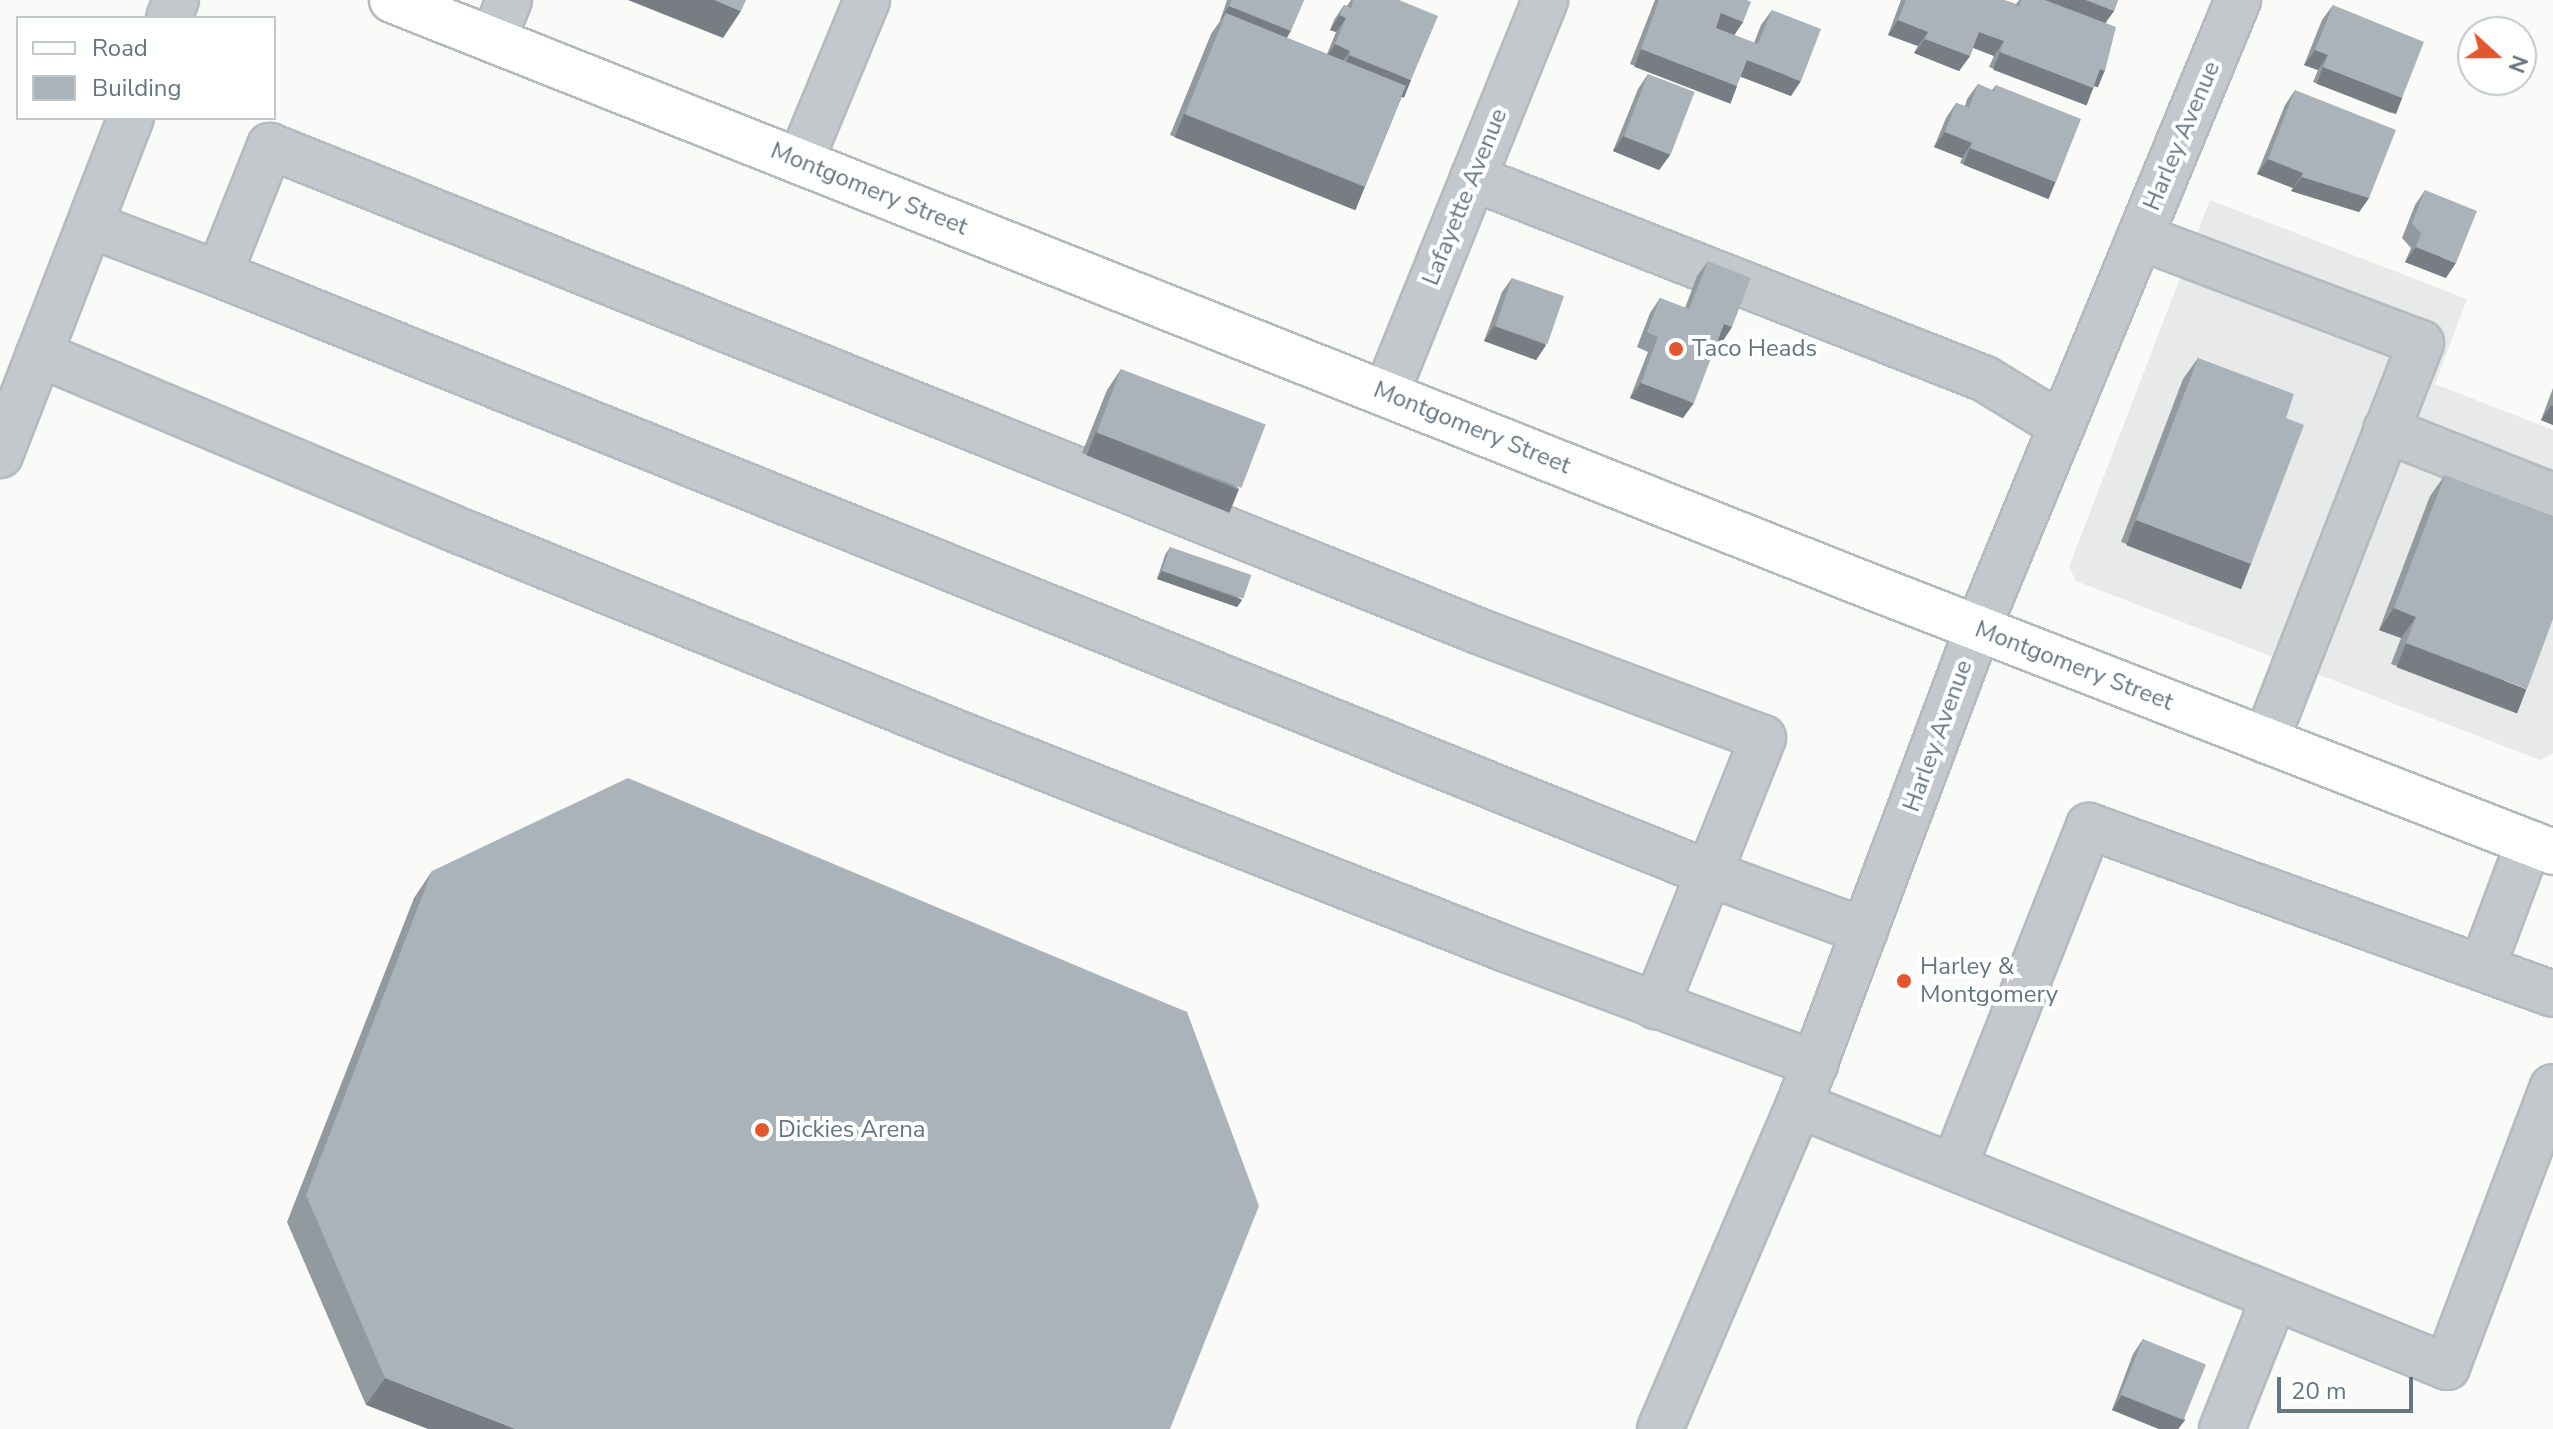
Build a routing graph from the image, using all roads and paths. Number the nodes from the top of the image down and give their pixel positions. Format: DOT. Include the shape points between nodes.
graph roads {
  1 [pos="392,0"];
  2 [pos="509,0"];
  3 [pos="867,0"];
  4 [pos="1545,0"];
  5 [pos="2238,0"];
  6 [pos="493,40"];
  7 [pos="130,120"];
  8 [pos="800,162"];
  9 [pos="1473,178"];
  10 [pos="90,225"];
  11 [pos="2140,237"];
  12 [pos="219,274"];
  13 [pos="39,354"];
  14 [pos="1386,394"];
  15 [pos="2062,426"];
  16 [pos="2386,430"];
  17 [pos="0,455"];
  18 [pos="2553,496"];
  19 [pos="1978,628"];
  20 [pos="2266,741"];
  21 [pos="2541,847"];
  22 [pos="1708,873"];
  23 [pos="1865,931"];
  24 [pos="2482,968"];
  25 [pos="2553,994"];
  26 [pos="1656,1006"];
  27 [pos="1815,1064"];
  28 [pos="2553,1087"];
  29 [pos="1799,1105"];
  30 [pos="1954,1167"];
  31 [pos="2274,1298"];
  32 [pos="1660,1429"];
  33 [pos="2222,1429"];
  1 -- 6 [label="main road, Montgomery Street"];
  2 -- 6 [label="street"];
  3 -- 8 [label="street"];
  4 -- 9 [label="street, Lafayette Avenue"];
  5 -- 11 [label="street, Harley Avenue"];
  6 -- 8 [label="main road, Montgomery Street"];
  7 -- 10 [label="street"];
  8 -- 14 [label="main road, Montgomery Street"];
  9 -- 14 [label="street, Lafayette Avenue"];
  9 -- 15 [label="street" via="1985,379"];
  10 -- 12 [label="street"];
  10 -- 13 [label="street"];
  11 -- 15 [label="street, Harley Avenue"];
  11 -- 16 [label="street" via="2421,343"];
  12 -- 22 [label="street"];
  12 -- 22 [label="street" via="270,146 1464,625 1763,738"];
  13 -- 17 [label="street"];
  13 -- 26 [label="street" via="848,689"];
  14 -- 19 [label="main road, Montgomery Street"];
  15 -- 19 [label="street, Harley Avenue"];
  16 -- 18 [label="street"];
  16 -- 20 [label="street"];
  19 -- 20 [label="main road, Montgomery Street"];
  19 -- 23 [label="street, Harley Avenue"];
  20 -- 21 [label="main road, Montgomery Street"];
  21 -- 24 [label="street"];
  22 -- 23 [label="street"];
  22 -- 26 [label="street"];
  23 -- 27 [label="street, Harley Avenue"];
  24 -- 25 [label="street"];
  24 -- 30 [label="street" via="2089,826"];
  26 -- 27 [label="street"];
  27 -- 29 [label="street, Harley Avenue"];
  28 -- 31 [label="street" via="2447,1367"];
  29 -- 30 [label="street"];
  29 -- 32 [label="street, Harley Avenue"];
  30 -- 31 [label="street"];
  31 -- 33 [label="street"];
}
